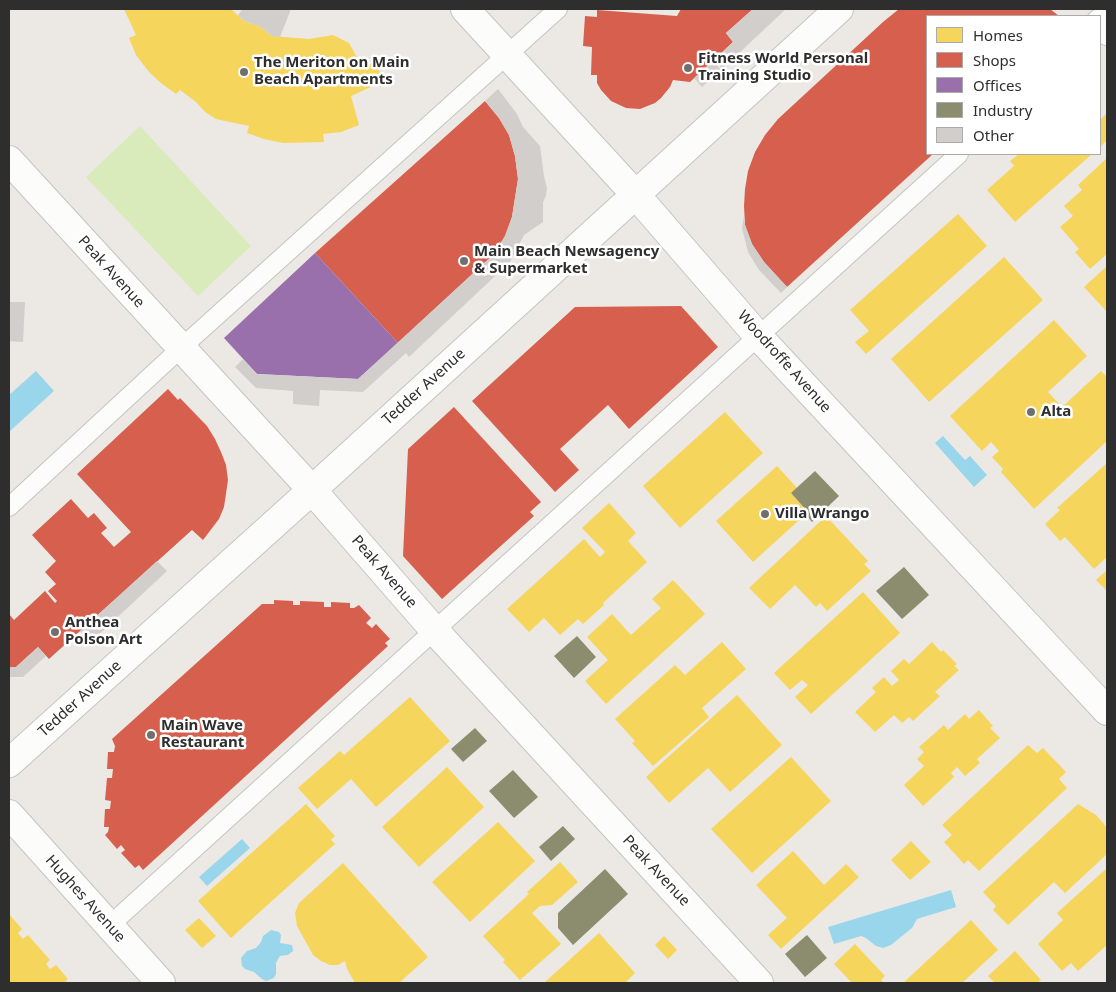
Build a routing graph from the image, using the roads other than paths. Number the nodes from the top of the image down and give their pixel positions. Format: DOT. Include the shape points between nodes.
graph roads {
  1 [pos="465,9"];
  2 [pos="558,9"];
  3 [pos="839,9"];
  4 [pos="507,55"];
  5 [pos="958,155"];
  6 [pos="9,160"];
  7 [pos="635,194"];
  8 [pos="758,336"];
  9 [pos="181,348"];
  10 [pos="312,490"];
  11 [pos="9,506"];
  12 [pos="435,631"];
  13 [pos="1107,711"];
  14 [pos="9,763"];
  15 [pos="9,814"];
  16 [pos="109,926"];
  17 [pos="161,983"];
  18 [pos="759,983"];
  1 -- 4 [label="street, Woodroffe Avenue"];
  2 -- 4 [label="lane"];
  3 -- 7 [label="street, Tedder Avenue"];
  4 -- 7 [label="street, Woodroffe Avenue"];
  4 -- 9 [label="lane"];
  5 -- 8 [label="lane"];
  6 -- 9 [label="street, Peak Avenue"];
  7 -- 8 [label="street, Woodroffe Avenue"];
  7 -- 10 [label="street, Tedder Avenue"];
  8 -- 12 [label="lane"];
  8 -- 13 [label="street, Woodroffe Avenue"];
  9 -- 10 [label="street, Peak Avenue"];
  9 -- 11 [label="lane"];
  10 -- 12 [label="street, Peak Avenue"];
  10 -- 14 [label="street, Tedder Avenue"];
  12 -- 16 [label="lane"];
  12 -- 18 [label="street, Peak Avenue"];
  15 -- 16 [label="street, Hughes Avenue"];
  16 -- 17 [label="street, Hughes Avenue"];
}
